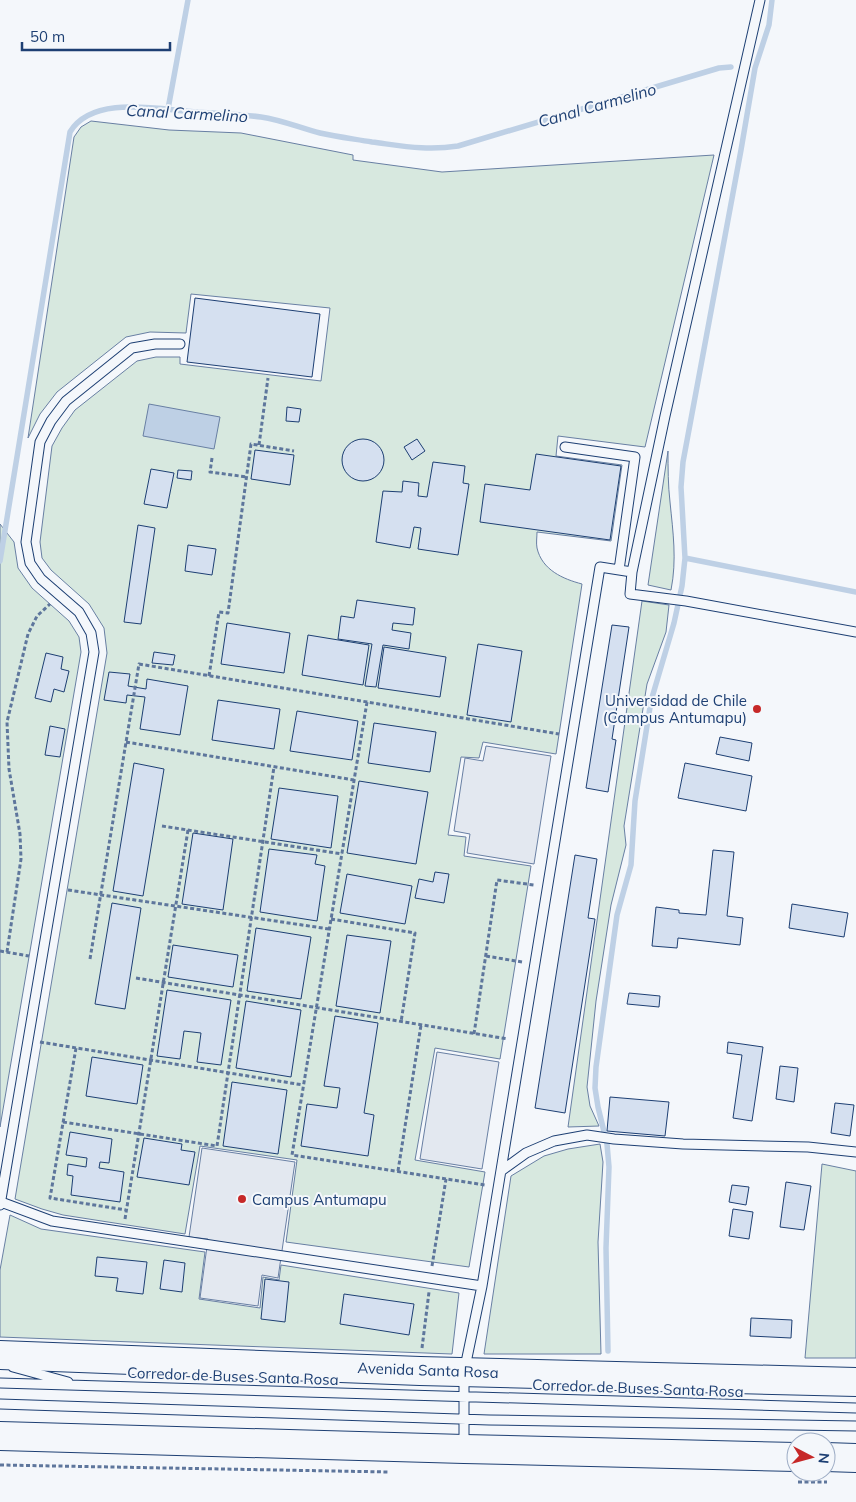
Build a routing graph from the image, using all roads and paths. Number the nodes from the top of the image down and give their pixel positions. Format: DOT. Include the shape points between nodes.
graph roads {
  1 [pos="760,0"];
  2 [pos="180,344"];
  3 [pos="268,378"];
  4 [pos="259,445"];
  5 [pos="565,446"];
  6 [pos="294,451"];
  7 [pos="212,458"];
  8 [pos="247,477"];
  9 [pos="619,570"];
  10 [pos="632,572"];
  11 [pos="60,596"];
  12 [pos="856,632"];
  13 [pos="209,676"];
  14 [pos="367,702"];
  15 [pos="572,736"];
  16 [pos="126,742"];
  17 [pos="274,767"];
  18 [pos="354,780"];
  19 [pos="162,826"];
  20 [pos="188,830"];
  21 [pos="263,842"];
  22 [pos="342,854"];
  23 [pos="547,887"];
  24 [pos="54,888"];
  25 [pos="100,895"];
  26 [pos="176,906"];
  27 [pos="252,917"];
  28 [pos="331,920"];
  29 [pos="329,929"];
  30 [pos="0,951"];
  31 [pos="7,952"];
  32 [pos="486,956"];
  33 [pos="42,958"];
  34 [pos="90,959"];
  35 [pos="535,964"];
  36 [pos="136,978"];
  37 [pos="164,982"];
  38 [pos="240,995"];
  39 [pos="316,1008"];
  40 [pos="401,1022"];
  41 [pos="421,1025"];
  42 [pos="474,1034"];
  43 [pos="28,1040"];
  44 [pos="522,1042"];
  45 [pos="76,1048"];
  46 [pos="151,1060"];
  47 [pos="228,1073"];
  48 [pos="303,1085"];
  49 [pos="63,1122"];
  50 [pos="139,1134"];
  51 [pos="856,1152"];
  52 [pos="398,1171"];
  53 [pos="501,1171"];
  54 [pos="498,1187"];
  55 [pos="0,1204"];
  56 [pos="126,1210"];
  57 [pos="123,1231"];
  58 [pos="482,1286"];
  59 [pos="0,1355"];
  60 [pos="0,1363"];
  61 [pos="856,1382"];
  62 [pos="0,1383"];
  63 [pos="464,1384"];
  64 [pos="82,1386"];
  65 [pos="0,1404"];
  66 [pos="856,1408"];
  67 [pos="464,1419"];
  68 [pos="856,1426"];
  69 [pos="0,1436"];
  70 [pos="464,1450"];
  71 [pos="836,1457"];
  72 [pos="856,1458"];
  73 [pos="0,1465"];
  74 [pos="786,1468"];
  75 [pos="390,1472"];
  1 -- 10 [label="lane"];
  2 -- 11 [label="lane" via="132,348 66,401 40,442 26,542 30,563 41,579"];
  3 -- 4 [label="path"];
  4 -- 6 [label="path"];
  4 -- 8 [label="path" via="251,444"];
  5 -- 9 [label="lane" via="635,457"];
  7 -- 8 [label="path" via="210,472"];
  8 -- 13 [label="path" via="228,613 219,612"];
  9 -- 10 [label="lane"];
  9 -- 15 [label="lane" via="600,567"];
  10 -- 12 [label="lane" via="630,594"];
  11 -- 24 [label="lane" via="79,612 91,633 94,652"];
  11 -- 31 [label="path" via="37,616 28,634 7,722 9,769 21,859"];
  13 -- 14 [label="path"];
  13 -- 16 [label="path" via="139,664"];
  14 -- 15 [label="path"];
  14 -- 18 [label="path"];
  15 -- 23 [label="lane"];
  16 -- 17 [label="path"];
  16 -- 25 [label="path"];
  17 -- 18 [label="path"];
  17 -- 21 [label="path"];
  18 -- 22 [label="path"];
  19 -- 20 [label="path"];
  20 -- 21 [label="path"];
  20 -- 26 [label="path"];
  21 -- 22 [label="path"];
  21 -- 27 [label="path"];
  22 -- 28 [label="path"];
  23 -- 32 [label="path" via="497,880"];
  23 -- 35 [label="lane"];
  24 -- 25 [label="path"];
  24 -- 33 [label="lane"];
  25 -- 26 [label="path"];
  25 -- 34 [label="path"];
  26 -- 27 [label="path"];
  26 -- 37 [label="path"];
  27 -- 29 [label="path"];
  27 -- 38 [label="path"];
  28 -- 29 [label="path"];
  28 -- 40 [label="path" via="415,933"];
  29 -- 39 [label="path"];
  30 -- 31 [label="path"];
  31 -- 33 [label="path"];
  32 -- 35 [label="path"];
  32 -- 42 [label="path"];
  33 -- 43 [label="lane"];
  35 -- 44 [label="lane"];
  36 -- 37 [label="path"];
  37 -- 38 [label="path"];
  37 -- 46 [label="path"];
  38 -- 39 [label="path"];
  38 -- 47 [label="path"];
  39 -- 40 [label="path"];
  39 -- 48 [label="path"];
  40 -- 41 [label="path"];
  41 -- 42 [label="path"];
  41 -- 52 [label="path"];
  42 -- 44 [label="path"];
  43 -- 45 [label="path"];
  43 -- 55 [label="lane"];
  44 -- 53 [label="lane"];
  45 -- 46 [label="path"];
  45 -- 49 [label="path"];
  46 -- 47 [label="path"];
  46 -- 50 [label="path"];
  47 -- 48 [label="path"];
  47 -- 50 [label="path" via="217,1146"];
  48 -- 52 [label="path" via="292,1155"];
  49 -- 50 [label="path"];
  49 -- 56 [label="path" via="50,1198"];
  50 -- 56 [label="path"];
  51 -- 53 [label="lane" via="587,1136 554,1141 526,1153"];
  52 -- 54 [label="path"];
  53 -- 54 [label="lane"];
  54 -- 58 [label="lane"];
  55 -- 57 [label="lane" via="52,1221"];
  56 -- 57 [label="path"];
  57 -- 58 [label="lane"];
  58 -- 63 [label="lane"];
  59 -- 63 [label="main road, Avenida Santa Rosa"];
  60 -- 64 [label="lane"];
  61 -- 63 [label="main road, Avenida Santa Rosa"];
  62 -- 64 [label="lane, Corredor de Buses Santa Rosa"];
  63 -- 64 [label="lane, Corredor de Buses Santa Rosa"];
  63 -- 66 [label="lane, Corredor de Buses Santa Rosa"];
  63 -- 67 [label="lane"];
  65 -- 67 [label="lane"];
  67 -- 68 [label="lane"];
  67 -- 70 [label="lane"];
  69 -- 70 [label="main road"];
  70 -- 74 [label="main road"];
  71 -- 72 [label="main road"];
  73 -- 75 [label="path"];
}
